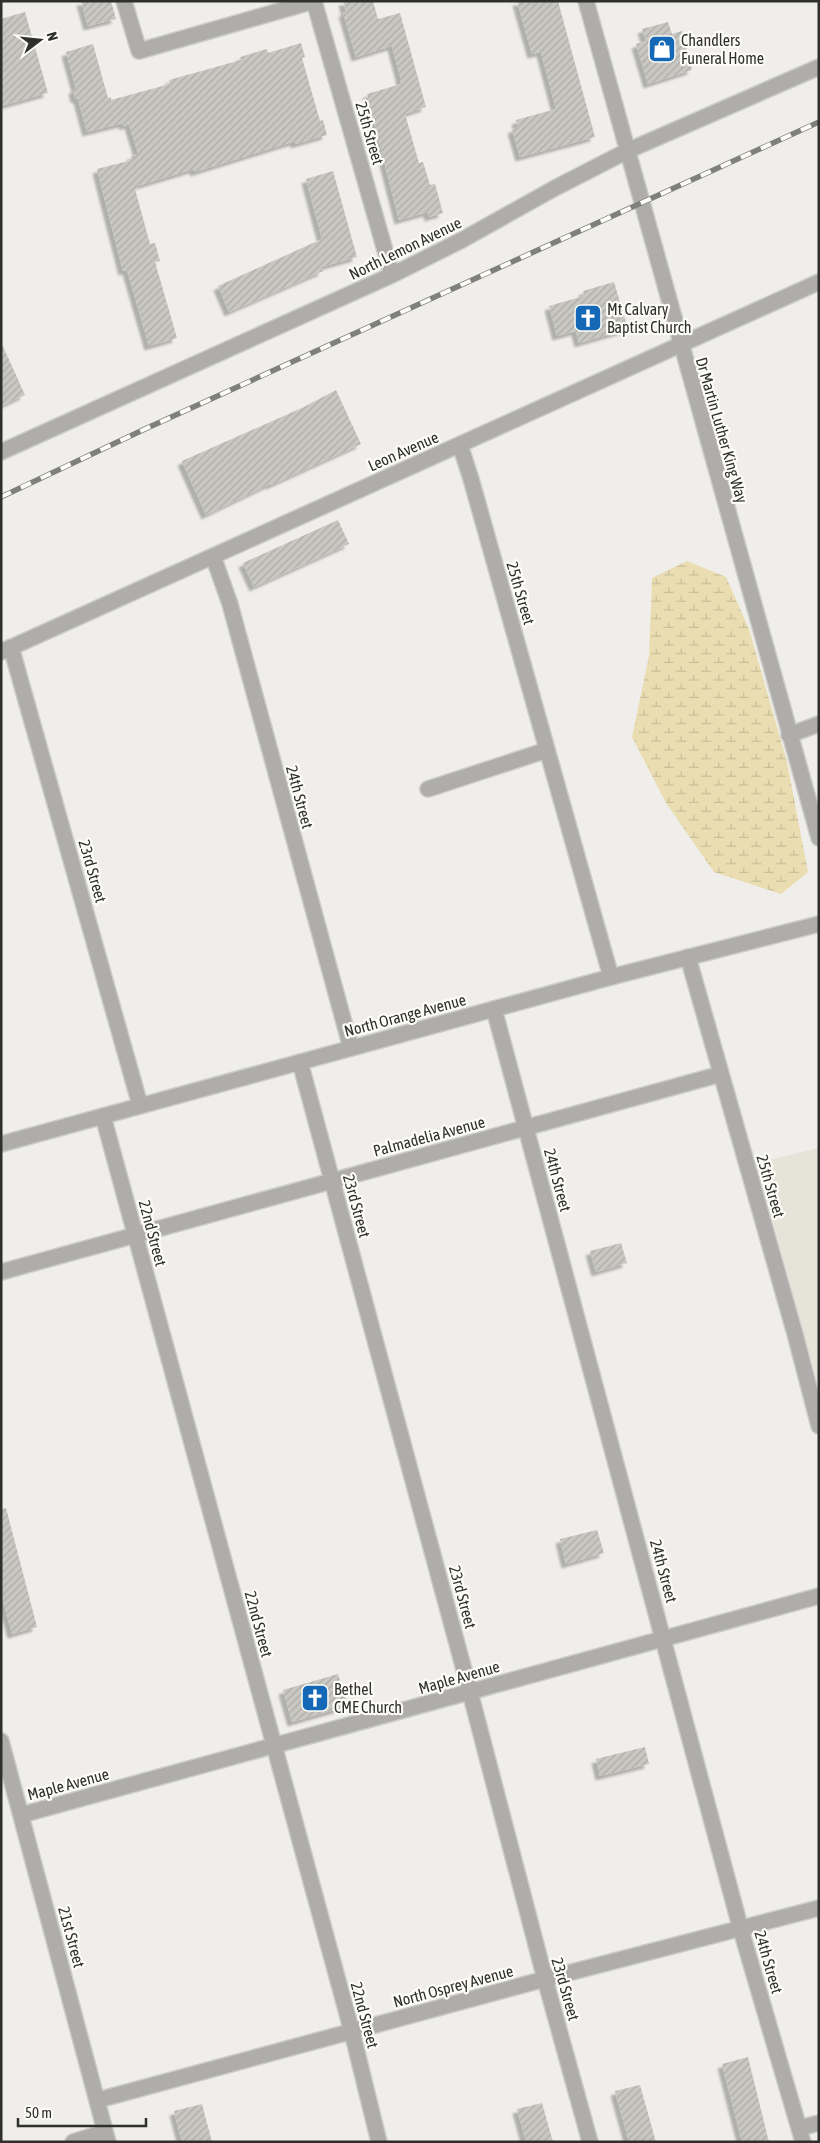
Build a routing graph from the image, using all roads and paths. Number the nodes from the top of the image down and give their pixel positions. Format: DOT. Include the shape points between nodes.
graph roads {
  1 [pos="124,1"];
  2 [pos="314,1"];
  3 [pos="586,1"];
  4 [pos="819,67"];
  5 [pos="627,151"];
  6 [pos="392,275"];
  7 [pos="819,282"];
  8 [pos="680,344"];
  9 [pos="460,445"];
  10 [pos="1,452"];
  11 [pos="213,556"];
  12 [pos="6,649"];
  13 [pos="819,724"];
  14 [pos="789,734"];
  15 [pos="547,750"];
  16 [pos="428,789"];
  17 [pos="819,838"];
  18 [pos="819,924"];
  19 [pos="688,957"];
  20 [pos="611,977"];
  21 [pos="494,1008"];
  22 [pos="351,1048"];
  23 [pos="300,1062"];
  24 [pos="721,1074"];
  25 [pos="140,1105"];
  26 [pos="103,1116"];
  27 [pos="526,1127"];
  28 [pos="1,1144"];
  29 [pos="331,1180"];
  30 [pos="136,1234"];
  31 [pos="1,1272"];
  32 [pos="819,1426"];
  33 [pos="819,1596"];
  34 [pos="664,1638"];
  35 [pos="470,1692"];
  36 [pos="1,1740"];
  37 [pos="274,1747"];
  38 [pos="21,1815"];
  39 [pos="819,1908"];
  40 [pos="741,1930"];
  41 [pos="545,1980"];
  42 [pos="352,2032"];
  43 [pos="98,2100"];
  44 [pos="819,2123"];
  45 [pos="801,2135"];
  46 [pos="106,2137"];
  47 [pos="73,2142"];
  48 [pos="379,2142"];
  49 [pos="590,2142"];
  1 -- 2 [label="street" via="139,51"];
  2 -- 6 [label="street, 25th Street"];
  3 -- 5 [label="street, Dr Martin Luther King Way"];
  4 -- 5 [label="street, North Lemon Avenue"];
  5 -- 6 [label="street, North Lemon Avenue"];
  5 -- 8 [label="street, Dr Martin Luther King Way"];
  6 -- 10 [label="street, North Lemon Avenue"];
  7 -- 8 [label="street, Leon Avenue"];
  8 -- 9 [label="street, Leon Avenue"];
  8 -- 14 [label="street, Dr Martin Luther King Way"];
  9 -- 11 [label="street, Leon Avenue"];
  9 -- 15 [label="street, 25th Street"];
  11 -- 12 [label="street, Leon Avenue"];
  11 -- 22 [label="street, 24th Street" via="232,614"];
  12 -- 25 [label="street, 23rd Street"];
  13 -- 14 [label="street"];
  14 -- 17 [label="street, Dr Martin Luther King Way"];
  15 -- 16 [label="street"];
  15 -- 20 [label="street, 25th Street"];
  18 -- 19 [label="street, North Orange Avenue"];
  19 -- 20 [label="street, North Orange Avenue"];
  19 -- 24 [label="street, 25th Street"];
  20 -- 21 [label="street, North Orange Avenue"];
  21 -- 22 [label="street, North Orange Avenue"];
  21 -- 27 [label="street, 24th Street"];
  22 -- 23 [label="street, North Orange Avenue"];
  23 -- 25 [label="street, North Orange Avenue"];
  23 -- 29 [label="street, 23rd Street"];
  24 -- 27 [label="street, Palmadelia Avenue"];
  24 -- 32 [label="street, 25th Street"];
  25 -- 26 [label="street, North Orange Avenue"];
  26 -- 28 [label="street, North Orange Avenue"];
  26 -- 30 [label="street, 22nd Street"];
  27 -- 29 [label="street, Palmadelia Avenue"];
  27 -- 34 [label="street, 24th Street"];
  29 -- 30 [label="street, Palmadelia Avenue"];
  29 -- 35 [label="street, 23rd Street"];
  30 -- 31 [label="street, Palmadelia Avenue"];
  30 -- 37 [label="street, 22nd Street"];
  33 -- 34 [label="street, Maple Avenue"];
  34 -- 35 [label="street, Maple Avenue"];
  34 -- 40 [label="street, 24th Street"];
  35 -- 37 [label="street, Maple Avenue"];
  35 -- 41 [label="street, 23rd Street"];
  36 -- 38 [label="street, 21st Street"];
  37 -- 38 [label="street, Maple Avenue"];
  37 -- 42 [label="street, 22nd Street"];
  38 -- 43 [label="street, 21st Street"];
  39 -- 40 [label="street, North Osprey Avenue"];
  40 -- 41 [label="street, North Osprey Avenue"];
  40 -- 45 [label="street, 24th Street"];
  41 -- 42 [label="street, North Osprey Avenue"];
  41 -- 49 [label="street, 23rd Street"];
  42 -- 43 [label="street, North Osprey Avenue"];
  42 -- 48 [label="street, 22nd Street"];
  43 -- 46 [label="street, 21st Street"];
  44 -- 45 [label="street"];
  46 -- 47 [label="street"];
}
